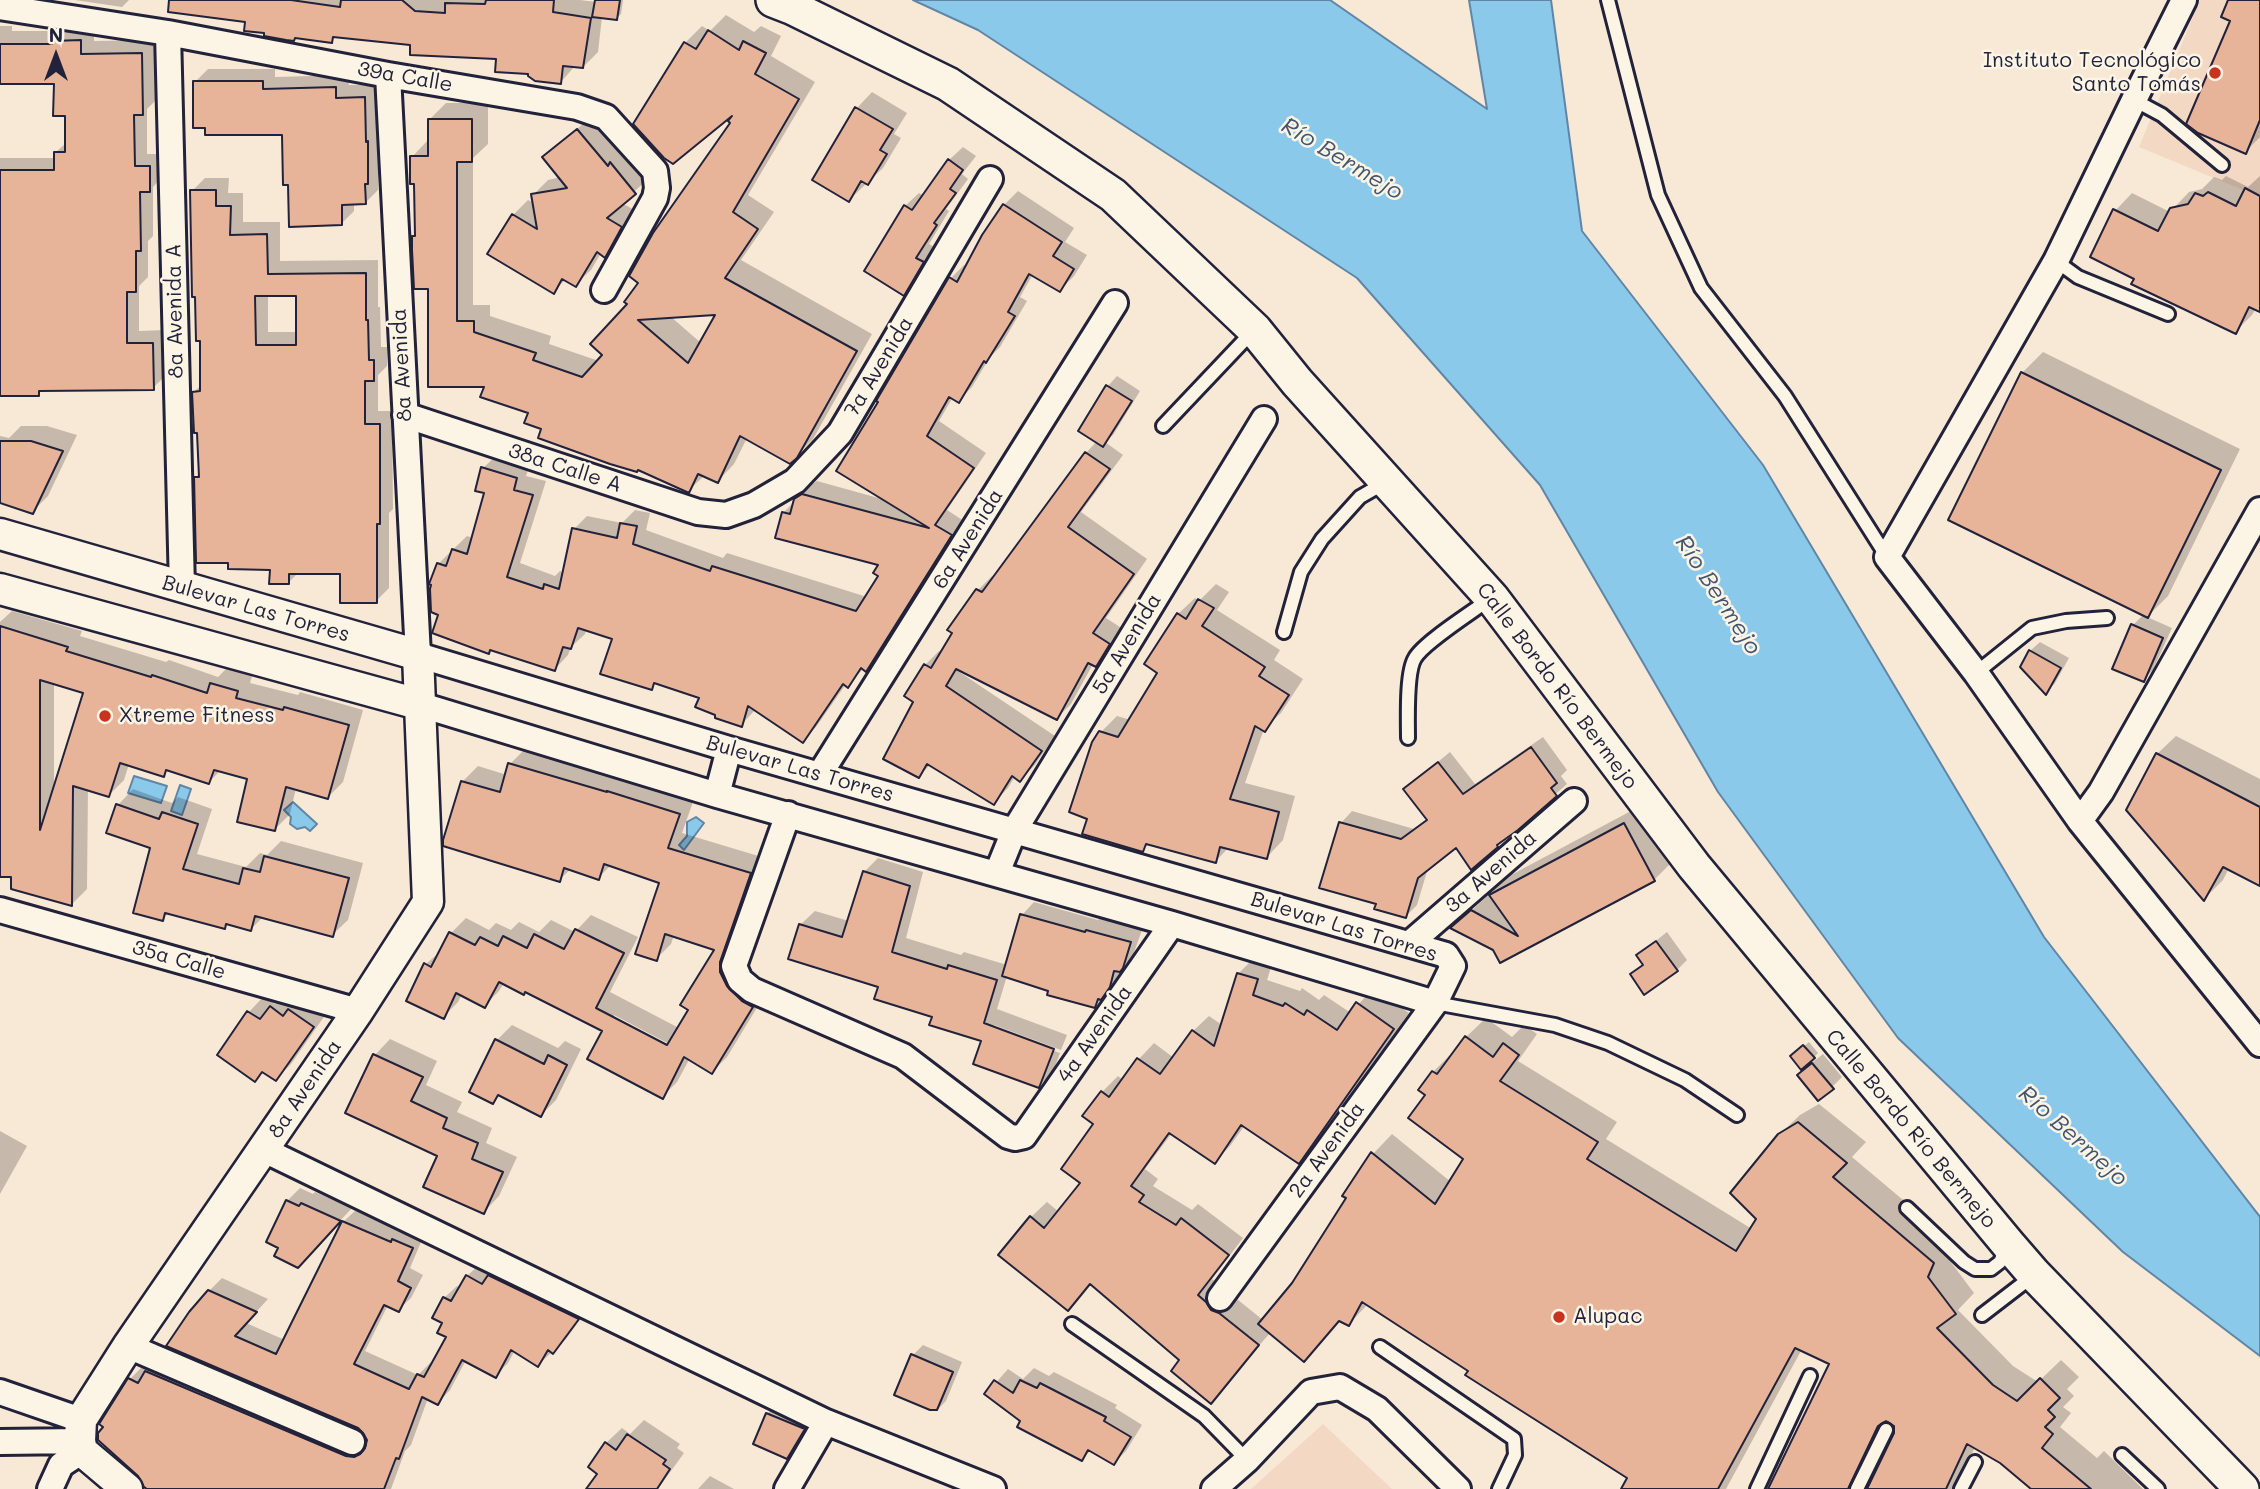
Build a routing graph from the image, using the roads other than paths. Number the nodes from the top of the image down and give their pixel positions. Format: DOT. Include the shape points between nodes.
graph roads {
  1 [pos="773,0"];
  2 [pos="1608,0"];
  3 [pos="2185,0"];
  4 [pos="0,7"];
  5 [pos="168,33"];
  6 [pos="388,75"];
  7 [pos="2134,100"];
  8 [pos="2222,165"];
  9 [pos="990,179"];
  10 [pos="2056,261"];
  11 [pos="604,289"];
  12 [pos="1115,303"];
  13 [pos="2168,314"];
  14 [pos="1255,330"];
  15 [pos="405,415"];
  16 [pos="1264,419"];
  17 [pos="1163,426"];
  18 [pos="1386,482"];
  19 [pos="2260,510"];
  20 [pos="726,515"];
  21 [pos="0,534"];
  22 [pos="1887,557"];
  23 [pos="182,588"];
  24 [pos="0,589"];
  25 [pos="1492,598"];
  26 [pos="2107,618"];
  27 [pos="1284,632"];
  28 [pos="418,655"];
  29 [pos="1976,673"];
  30 [pos="418,704"];
  31 [pos="1408,738"];
  32 [pos="729,750"];
  33 [pos="820,774"];
  34 [pos="717,794"];
  35 [pos="1574,801"];
  36 [pos="788,814"];
  37 [pos="2080,821"];
  38 [pos="1014,831"];
  39 [pos="997,873"];
  40 [pos="0,910"];
  41 [pos="1172,923"];
  42 [pos="1409,944"];
  43 [pos="1435,1003"];
  44 [pos="358,1011"];
  45 [pos="2257,1032"];
  46 [pos="1737,1115"];
  47 [pos="264,1150"];
  48 [pos="1907,1208"];
  49 [pos="2007,1244"];
  50 [pos="2034,1274"];
  51 [pos="1220,1298"];
  52 [pos="1982,1315"];
  53 [pos="1072,1324"];
  54 [pos="128,1346"];
  55 [pos="1380,1347"];
  56 [pos="1810,1376"];
  57 [pos="0,1392"];
  58 [pos="826,1422"];
  59 [pos="1886,1430"];
  60 [pos="81,1438"];
  61 [pos="0,1442"];
  62 [pos="352,1442"];
  63 [pos="2122,1455"];
  64 [pos="1247,1460"];
  65 [pos="1975,1462"];
  66 [pos="50,1489"];
  67 [pos="127,1489"];
  68 [pos="787,1489"];
  69 [pos="993,1489"];
  70 [pos="1214,1489"];
  71 [pos="1458,1489"];
  72 [pos="1499,1489"];
  73 [pos="1757,1489"];
  74 [pos="1857,1489"];
  75 [pos="1961,1489"];
  76 [pos="2158,1489"];
  77 [pos="2242,1489"];
  1 -- 14 [label="main road, Calle Bordo Río Bermejo" via="948,84 1113,195"];
  2 -- 22 [label="lane" via="1658,195 1701,288 1785,396"];
  3 -- 7 [label="street"];
  4 -- 5 [label="street, 39a Calle"];
  5 -- 6 [label="street, 39a Calle"];
  5 -- 23 [label="street, 8a Avenida A"];
  6 -- 11 [label="street, 39a Calle" via="577,107 606,117 655,171 657,188"];
  6 -- 15 [label="street, 8a Avenida"];
  7 -- 8 [label="lane" via="2162,115"];
  7 -- 10 [label="street"];
  9 -- 20 [label="street, 7a Avenida" via="840,433 796,481"];
  10 -- 13 [label="lane" via="2078,277"];
  10 -- 22 [label="street"];
  12 -- 33 [label="street, 6a Avenida"];
  14 -- 17 [label="lane"];
  14 -- 18 [label="main road, Calle Bordo Río Bermejo"];
  15 -- 20 [label="street, 38a Calle A" via="698,512"];
  15 -- 28 [label="street, 8a Avenida"];
  16 -- 38 [label="street, 5a Avenida"];
  18 -- 25 [label="main road, Calle Bordo Río Bermejo"];
  18 -- 27 [label="lane" via="1360,497 1322,538 1301,572"];
  19 -- 37 [label="street" via="2101,792"];
  21 -- 23 [label="street, Bulevar Las Torres"];
  22 -- 29 [label="street"];
  23 -- 28 [label="street, Bulevar Las Torres"];
  24 -- 30 [label="street"];
  25 -- 31 [label="lane" via="1413,659"];
  25 -- 49 [label="main road, Calle Bordo Río Bermejo" via="1694,866"];
  26 -- 29 [label="lane" via="2032,628"];
  28 -- 30 [label="street, 8a Avenida"];
  28 -- 32 [label="street, Bulevar Las Torres"];
  29 -- 37 [label="street"];
  30 -- 34 [label="street"];
  30 -- 44 [label="street, 8a Avenida" via="428,902"];
  32 -- 33 [label="street, Bulevar Las Torres"];
  32 -- 34 [label="street"];
  33 -- 38 [label="street, Bulevar Las Torres"];
  34 -- 36 [label="street"];
  35 -- 42 [label="street, 3a Avenida"];
  36 -- 39 [label="street"];
  36 -- 41 [label="street, 4a Avenida" via="734,966 740,980 752,990 903,1056 1015,1138 1024,1136"];
  37 -- 45 [label="street"];
  38 -- 39 [label="street, 5a Avenida"];
  38 -- 42 [label="street, Bulevar Las Torres"];
  39 -- 41 [label="street"];
  40 -- 44 [label="street, 35a Calle"];
  41 -- 43 [label="street"];
  42 -- 43 [label="street, Bulevar Las Torres" via="1446,955 1453,966"];
  43 -- 46 [label="lane" via="1555,1025 1608,1043 1685,1080"];
  43 -- 51 [label="street, 2a Avenida"];
  44 -- 47 [label="street, 8a Avenida"];
  47 -- 54 [label="street, 8a Avenida"];
  47 -- 58 [label="street"];
  48 -- 49 [label="lane" via="1975,1269 1991,1269 2000,1262"];
  49 -- 50 [label="main road, Calle Bordo Río Bermejo"];
  50 -- 52 [label="lane"];
  50 -- 77 [label="main road, Calle Bordo Río Bermejo"];
  53 -- 64 [label="lane" via="1204,1416"];
  54 -- 60 [label="street, 8a Avenida"];
  54 -- 62 [label="street"];
  55 -- 72 [label="lane" via="1514,1439 1515,1455"];
  56 -- 73 [label="lane"];
  57 -- 60 [label="street"];
  58 -- 68 [label="street"];
  58 -- 69 [label="street"];
  59 -- 74 [label="lane"];
  60 -- 61 [label="street"];
  60 -- 66 [label="street"];
  60 -- 67 [label="street"];
  63 -- 76 [label="lane"];
  64 -- 70 [label="street"];
  64 -- 71 [label="street" via="1311,1392 1340,1387 1377,1409"];
  65 -- 75 [label="lane"];
}
